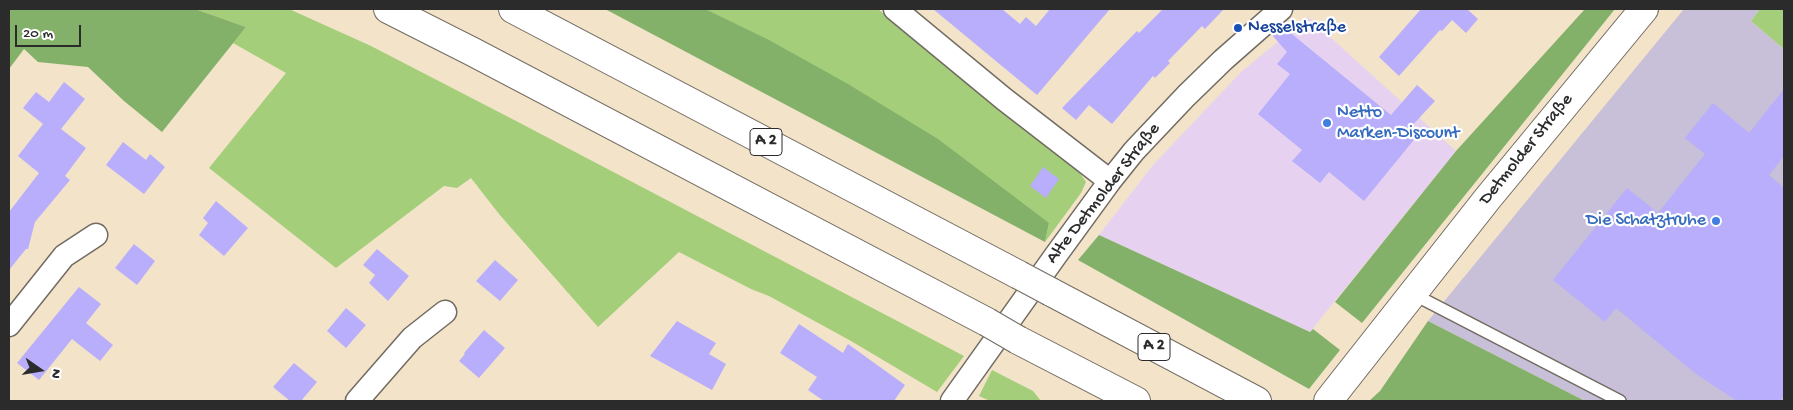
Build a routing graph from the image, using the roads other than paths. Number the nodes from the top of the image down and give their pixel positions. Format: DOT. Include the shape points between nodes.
graph roads {
  1 [pos="388,9"];
  2 [pos="513,9"];
  3 [pos="895,9"];
  4 [pos="1281,9"];
  5 [pos="1644,9"];
  6 [pos="1110,181"];
  7 [pos="96,235"];
  8 [pos="1413,294"];
  9 [pos="445,312"];
  10 [pos="9,325"];
  11 [pos="357,401"];
  12 [pos="952,401"];
  13 [pos="1136,401"];
  14 [pos="1257,401"];
  15 [pos="1328,401"];
  16 [pos="1620,401"];
  1 -- 13 [label="main road, bridge"];
  2 -- 14 [label="main road, A 2, bridge"];
  3 -- 6 [label="street"];
  4 -- 6 [label="street, Alte Detmolder Straße" via="1158,124"];
  5 -- 8 [label="main road, Detmolder Straße"];
  6 -- 12 [label="street, Alte Detmolder Straße"];
  7 -- 10 [label="street" via="64,256"];
  8 -- 15 [label="main road, Detmolder Straße"];
  8 -- 16 [label="lane"];
  9 -- 11 [label="street" via="412,338"];
}
